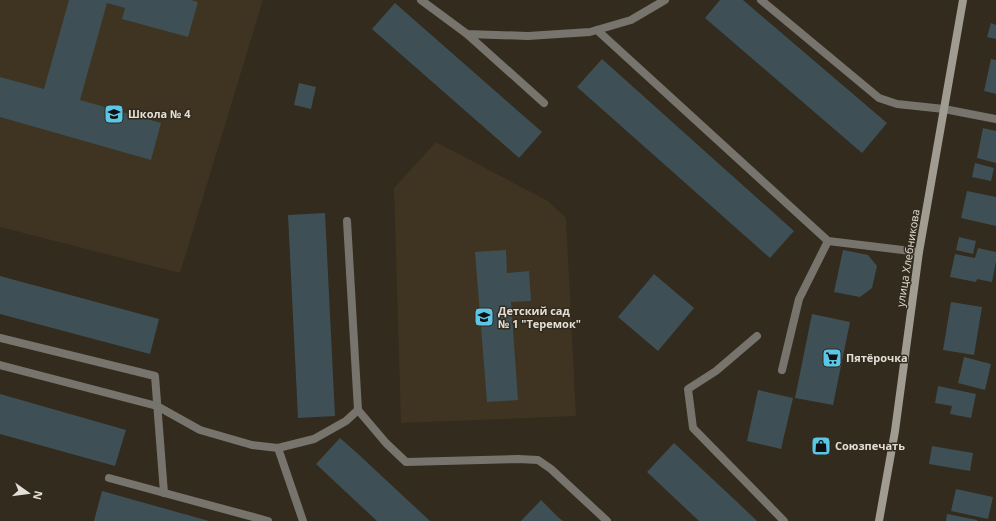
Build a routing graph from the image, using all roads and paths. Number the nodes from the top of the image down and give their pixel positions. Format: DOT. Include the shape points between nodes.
graph roads {
  1 [pos="421,0"];
  2 [pos="665,0"];
  3 [pos="761,0"];
  4 [pos="963,0"];
  5 [pos="597,30"];
  6 [pos="467,34"];
  7 [pos="544,103"];
  8 [pos="944,109"];
  9 [pos="996,119"];
  10 [pos="347,221"];
  11 [pos="828,241"];
  12 [pos="918,252"];
  13 [pos="757,336"];
  14 [pos="0,338"];
  15 [pos="0,365"];
  16 [pos="782,370"];
  17 [pos="157,406"];
  18 [pos="358,410"];
  19 [pos="278,448"];
  20 [pos="109,478"];
  21 [pos="164,493"];
  22 [pos="268,521"];
  23 [pos="303,521"];
  24 [pos="607,521"];
  25 [pos="784,521"];
  26 [pos="880,521"];
  1 -- 6 [label="lane"];
  2 -- 5 [label="lane" via="631,20"];
  3 -- 8 [label="lane" via="879,98 897,104"];
  4 -- 8 [label="street, улица Хлебникова"];
  5 -- 6 [label="lane" via="528,36"];
  5 -- 11 [label="lane"];
  6 -- 7 [label="lane"];
  8 -- 9 [label="lane"];
  8 -- 12 [label="street, улица Хлебникова"];
  10 -- 18 [label="lane"];
  11 -- 12 [label="lane"];
  11 -- 16 [label="lane" via="798,299"];
  12 -- 26 [label="street, улица Хлебникова" via="895,431"];
  13 -- 25 [label="lane" via="716,371 688,389 693,428"];
  14 -- 17 [label="lane" via="155,376"];
  15 -- 17 [label="lane"];
  17 -- 19 [label="lane" via="200,430 252,445"];
  17 -- 21 [label="lane"];
  18 -- 19 [label="lane" via="346,421 314,439"];
  18 -- 24 [label="lane" via="406,462 538,460"];
  19 -- 23 [label="lane"];
  20 -- 21 [label="lane"];
  21 -- 22 [label="lane"];
}
